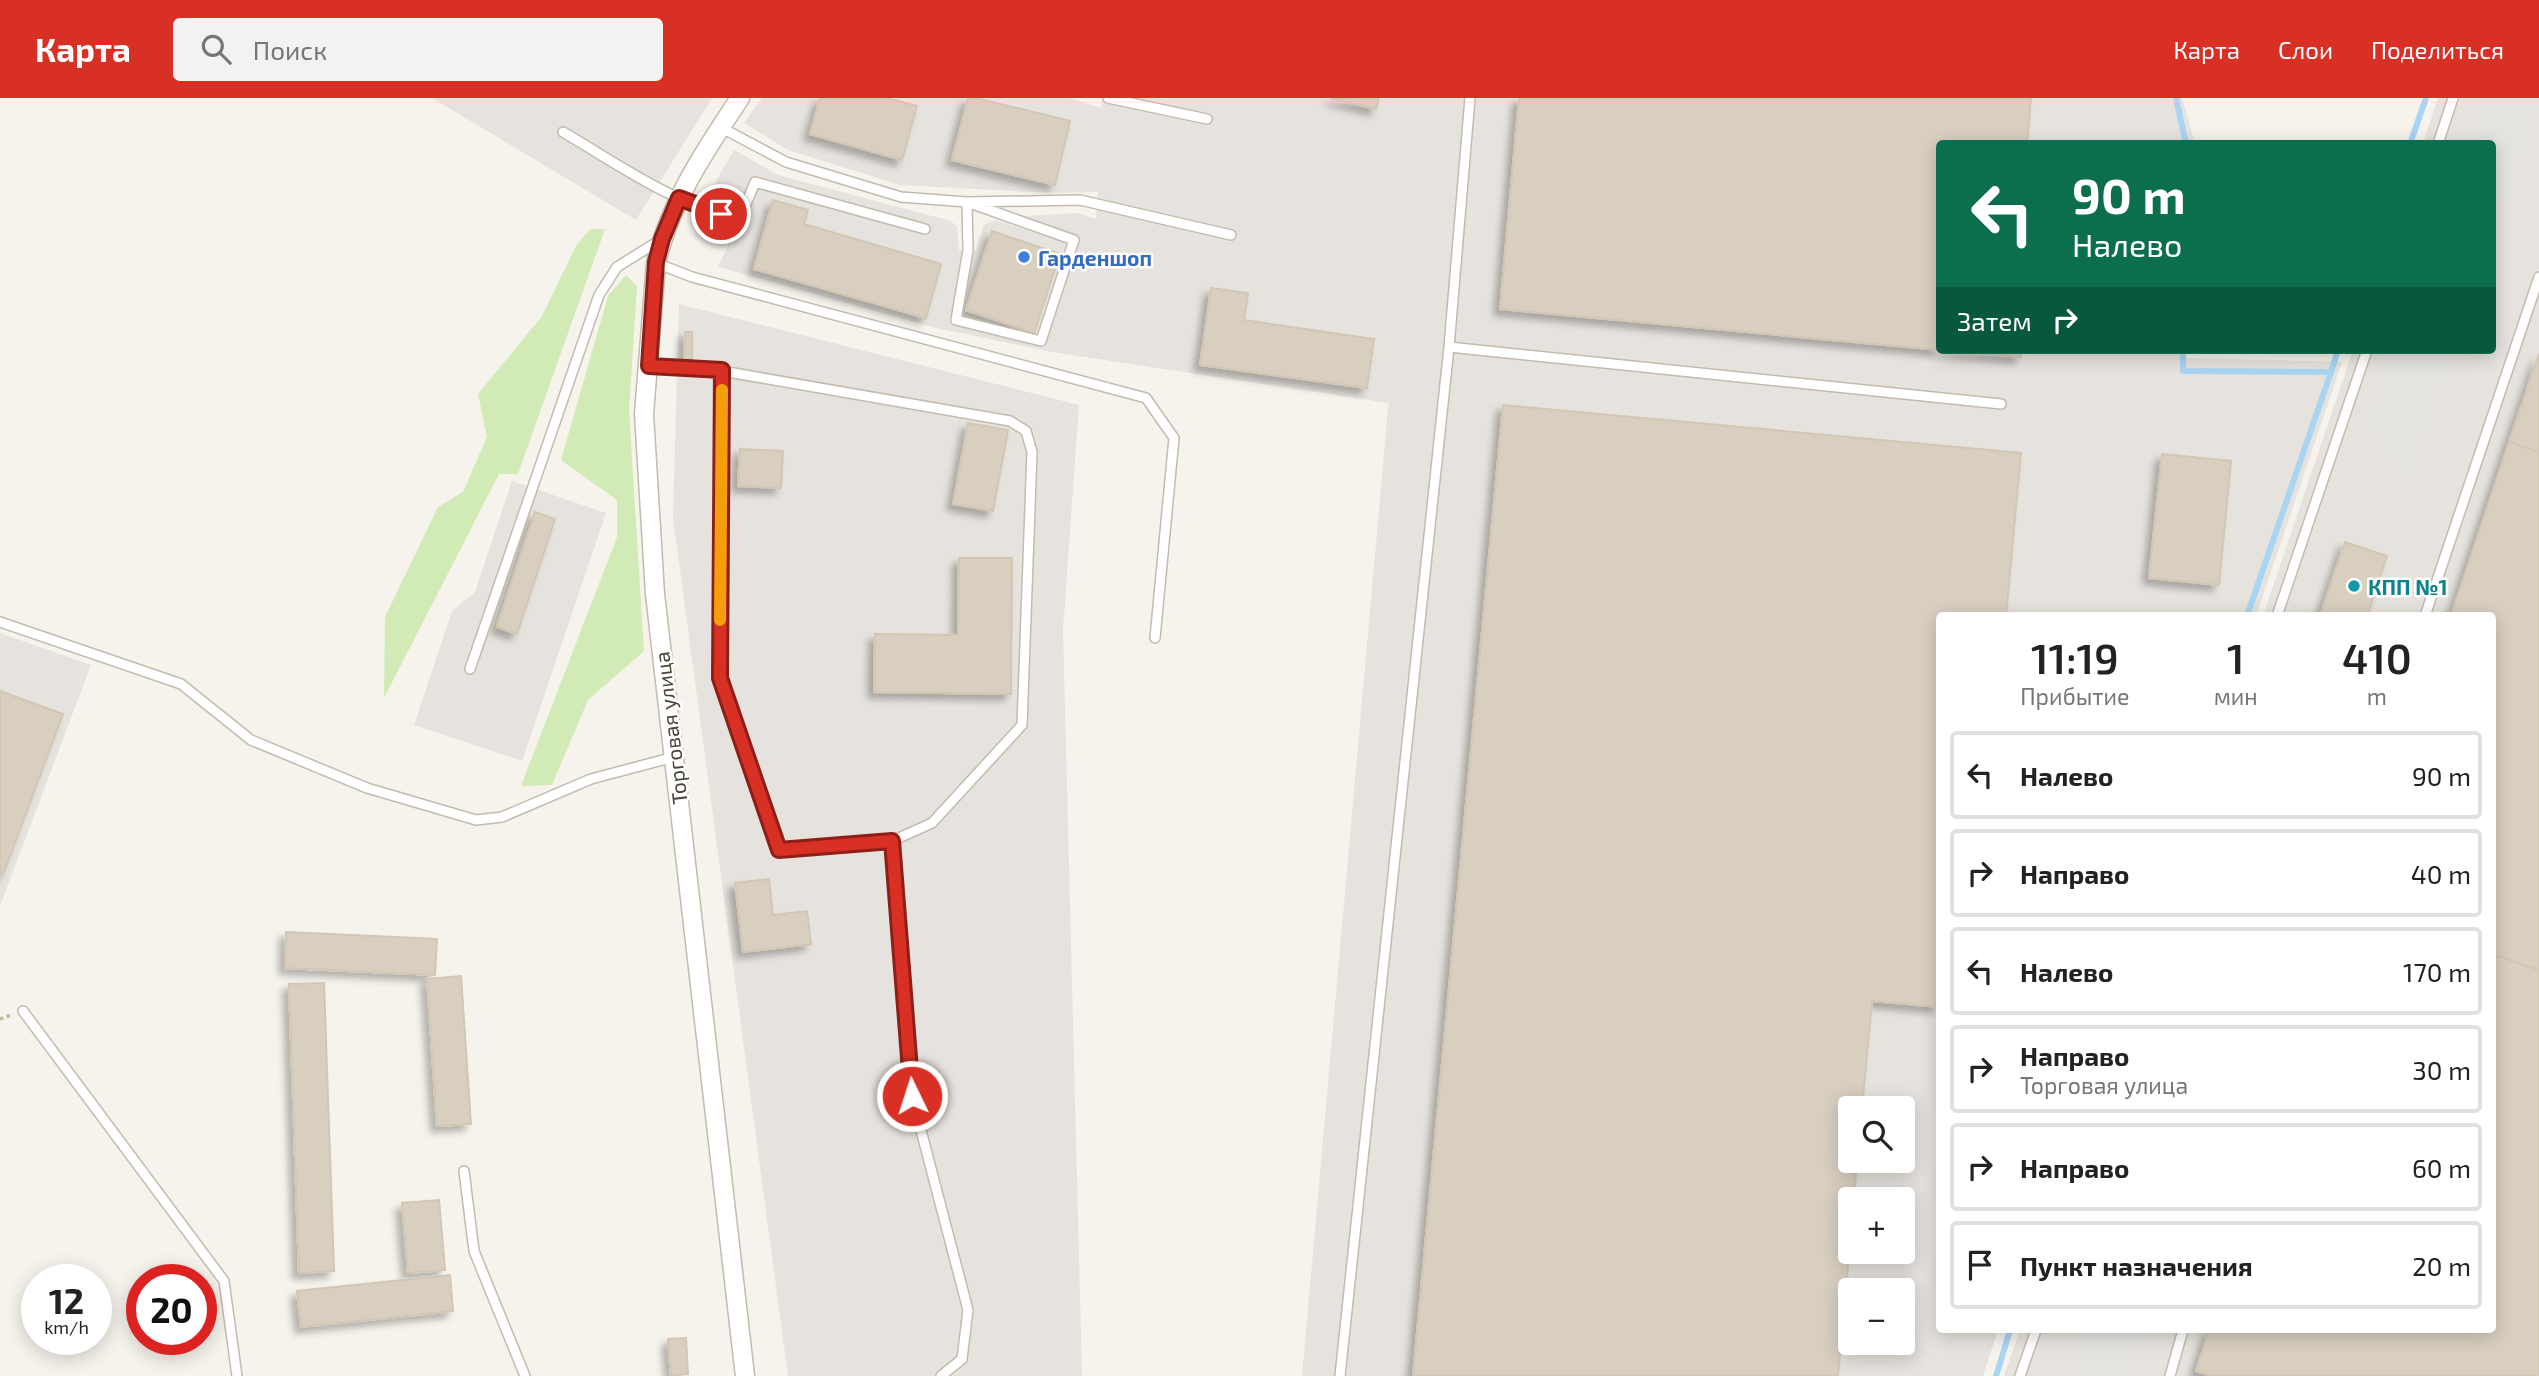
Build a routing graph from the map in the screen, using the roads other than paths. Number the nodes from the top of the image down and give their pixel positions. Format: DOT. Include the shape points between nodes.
graph roads {
  1 [pos="740,98"];
  2 [pos="1108,98"];
  3 [pos="1470,98"];
  4 [pos="2453,98"];
  5 [pos="1207,119"];
  6 [pos="720,127"];
  7 [pos="563,132"];
  8 [pos="2439,140"];
  9 [pos="679,198"];
  10 [pos="967,202"];
  11 [pos="925,229"];
  12 [pos="1231,235"];
  13 [pos="662,239"];
  14 [pos="656,262"];
  15 [pos="2539,277"];
  16 [pos="1449,347"];
  17 [pos="2366,354"];
  18 [pos="649,366"];
  19 [pos="722,370"];
  20 [pos="2001,404"];
  21 [pos="2278,612"];
  22 [pos="2425,612"];
  23 [pos="0,622"];
  24 [pos="1155,638"];
  25 [pos="470,668"];
  26 [pos="674,757"];
  27 [pos="892,841"];
  28 [pos="23,1011"];
  29 [pos="464,1171"];
  30 [pos="2035,1333"];
  31 [pos="2182,1333"];
  32 [pos="237,1376"];
  33 [pos="525,1376"];
  34 [pos="746,1376"];
  35 [pos="941,1376"];
  36 [pos="1340,1376"];
  37 [pos="2020,1376"];
  38 [pos="2169,1376"];
  1 -- 6 [label="street, Торговая улица"];
  2 -- 5 [label="lane"];
  3 -- 16 [label="lane"];
  4 -- 8 [label="lane"];
  6 -- 9 [label="street, Торговая улица"];
  6 -- 10 [label="lane" via="786,162 901,197"];
  7 -- 9 [label="lane"];
  9 -- 11 [label="lane" via="721,214 741,216 755,182"];
  9 -- 13 [label="street, Торговая улица"];
  10 -- 10 [label="lane" via="968,250 956,320 1041,341 1074,240"];
  10 -- 12 [label="lane" via="1080,200"];
  13 -- 14 [label="street, Торговая улица"];
  13 -- 25 [label="lane" via="617,267 599,295"];
  14 -- 18 [label="street, Торговая улица"];
  14 -- 24 [label="lane" via="692,277 1146,398 1174,438"];
  15 -- 22 [label="lane"];
  16 -- 20 [label="lane"];
  16 -- 36 [label="lane"];
  17 -- 21 [label="lane"];
  18 -- 19 [label="lane"];
  18 -- 26 [label="street, Торговая улица" via="644,414 654,580"];
  19 -- 27 [label="lane" via="720,678 779,850"];
  19 -- 27 [label="lane" via="1010,421 1026,430 1032,452 1022,725 932,823"];
  23 -- 26 [label="lane" via="181,684 251,740 367,788 476,820 502,817 591,779"];
  26 -- 34 [label="street, Торговая улица"];
  27 -- 35 [label="lane" via="912,1096 968,1310 962,1359"];
  28 -- 32 [label="lane" via="224,1281"];
  29 -- 33 [label="lane" via="474,1251"];
  30 -- 37 [label="lane"];
  31 -- 38 [label="lane"];
}
